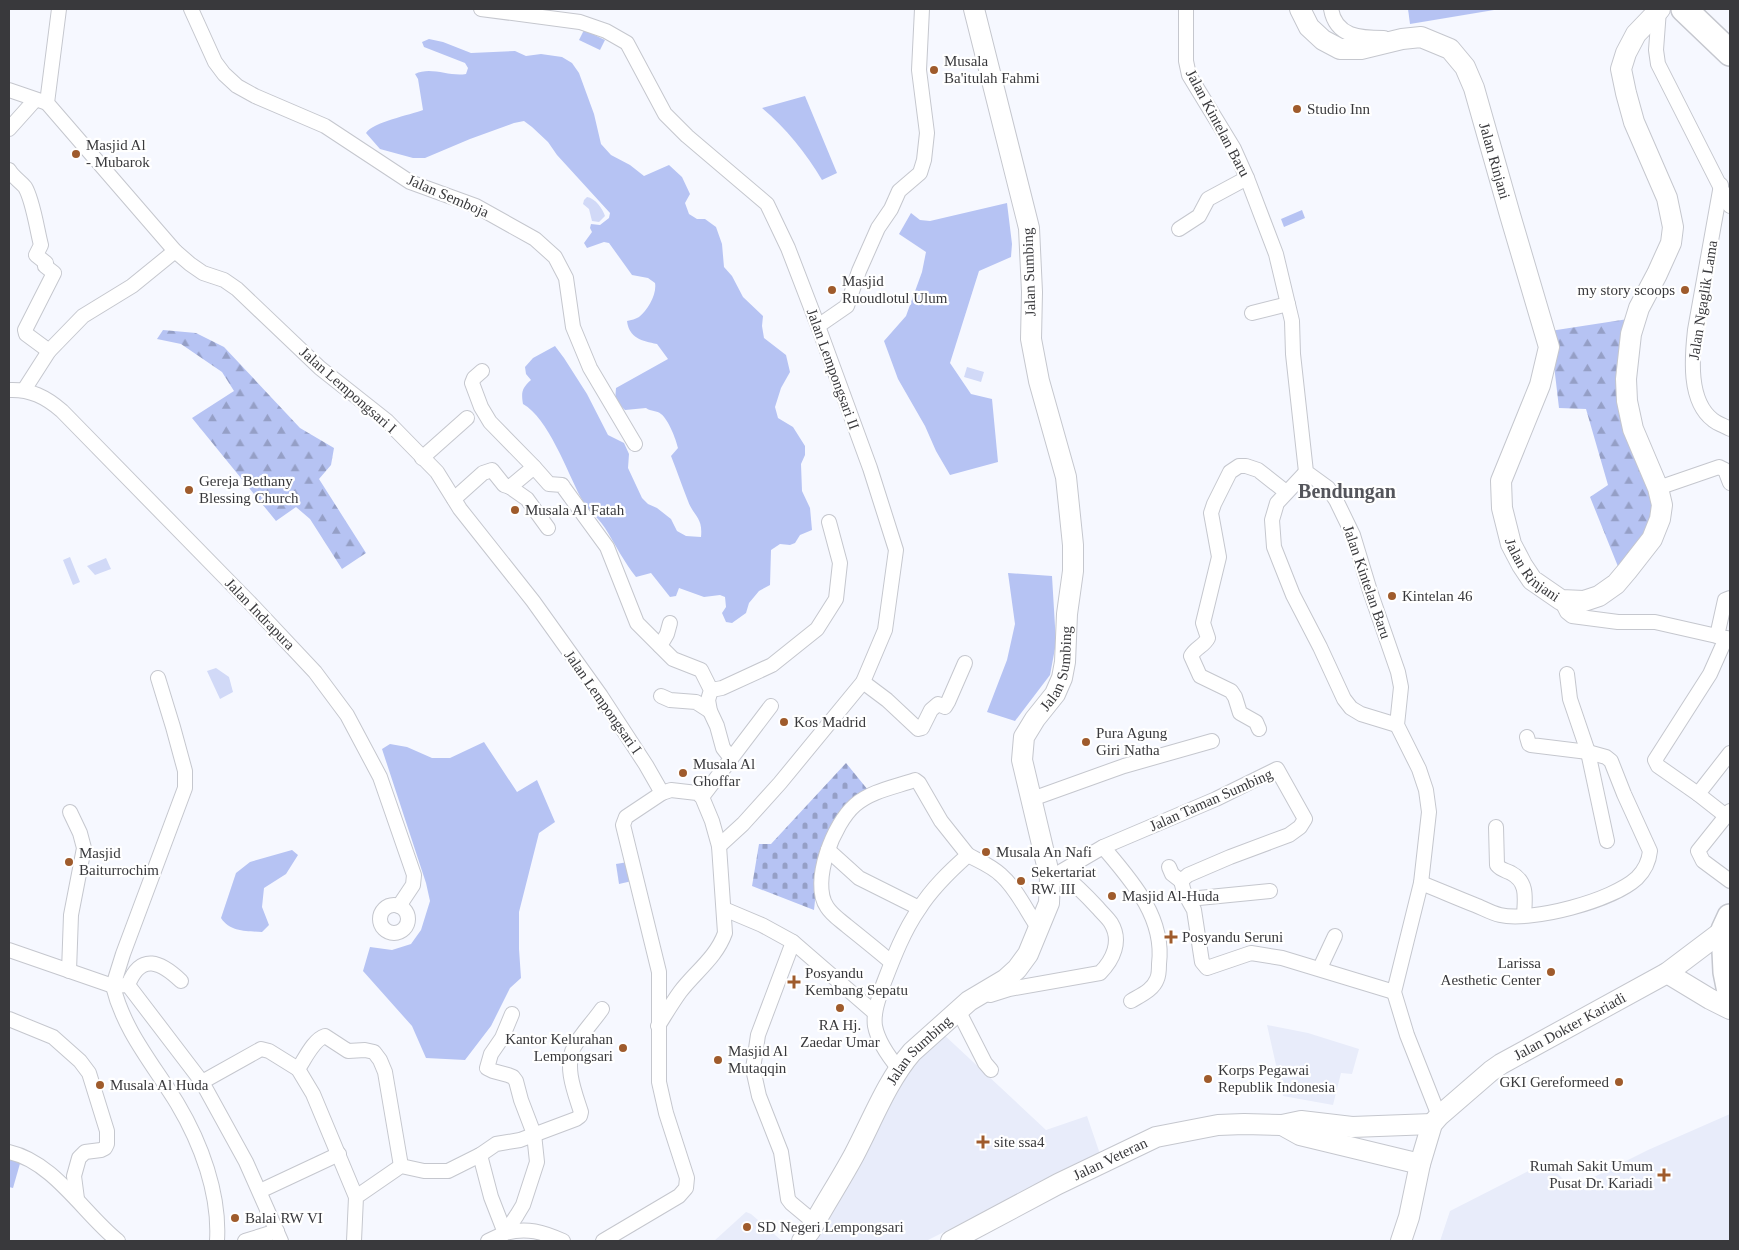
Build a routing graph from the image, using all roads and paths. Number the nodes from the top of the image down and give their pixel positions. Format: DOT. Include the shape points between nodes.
graph roads {
  1 [pos="59,9"];
  2 [pos="191,9"];
  3 [pos="480,9"];
  4 [pos="922,9"];
  5 [pos="974,9"];
  6 [pos="1186,9"];
  7 [pos="1300,9"];
  8 [pos="1331,9"];
  9 [pos="1684,9"];
  10 [pos="1660,10"];
  11 [pos="1402,39"];
  12 [pos="1730,53"];
  13 [pos="9,90"];
  14 [pos="41,102"];
  15 [pos="9,129"];
  16 [pos="9,170"];
  17 [pos="1248,178"];
  18 [pos="1721,185"];
  19 [pos="1730,206"];
  20 [pos="1179,229"];
  21 [pos="175,251"];
  22 [pos="1288,304"];
  23 [pos="1252,313"];
  24 [pos="818,326"];
  25 [pos="49,350"];
  26 [pos="482,371"];
  27 [pos="9,390"];
  28 [pos="24,390"];
  29 [pos="467,418"];
  30 [pos="1730,429"];
  31 [pos="635,444"];
  32 [pos="422,458"];
  33 [pos="534,467"];
  34 [pos="1306,472"];
  35 [pos="514,483"];
  36 [pos="1730,484"];
  37 [pos="1658,488"];
  38 [pos="1286,492"];
  39 [pos="454,499"];
  40 [pos="829,522"];
  41 [pos="548,528"];
  42 [pos="1730,598"];
  43 [pos="1561,600"];
  44 [pos="670,623"];
  45 [pos="1724,638"];
  46 [pos="660,646"];
  47 [pos="965,663"];
  48 [pos="1567,674"];
  49 [pos="158,678"];
  50 [pos="863,682"];
  51 [pos="711,690"];
  52 [pos="661,696"];
  53 [pos="771,706"];
  54 [pos="710,711"];
  55 [pos="1397,725"];
  56 [pos="1259,729"];
  57 [pos="1527,736"];
  58 [pos="1212,741"];
  59 [pos="1588,752"];
  60 [pos="1730,753"];
  61 [pos="730,757"];
  62 [pos="662,793"];
  63 [pos="1698,794"];
  64 [pos="702,797"];
  65 [pos="1032,799"];
  66 [pos="70,812"];
  67 [pos="1728,814"];
  68 [pos="1496,827"];
  69 [pos="1607,841"];
  70 [pos="719,846"];
  71 [pos="1103,847"];
  72 [pos="828,850"];
  73 [pos="968,855"];
  74 [pos="1169,867"];
  75 [pos="1055,875"];
  76 [pos="1181,881"];
  77 [pos="1730,882"];
  78 [pos="1422,883"];
  79 [pos="1270,891"];
  80 [pos="1190,901"];
  81 [pos="399,906"];
  82 [pos="919,908"];
  83 [pos="724,909"];
  84 [pos="1524,915"];
  85 [pos="1727,923"];
  86 [pos="1039,929"];
  87 [pos="1335,936"];
  88 [pos="793,942"];
  89 [pos="9,950"];
  90 [pos="891,962"];
  91 [pos="1320,968"];
  92 [pos="69,972"];
  93 [pos="1667,973"];
  94 [pos="181,982"];
  95 [pos="128,985"];
  96 [pos="112,986"];
  97 [pos="1394,992"];
  98 [pos="1730,992"];
  99 [pos="1131,1001"];
  100 [pos="963,1005"];
  101 [pos="602,1009"];
  102 [pos="1730,1009"];
  103 [pos="875,1013"];
  104 [pos="512,1014"];
  105 [pos="9,1019"];
  106 [pos="658,1026"];
  107 [pos="298,1069"];
  108 [pos="899,1069"];
  109 [pos="991,1070"];
  110 [pos="202,1082"];
  111 [pos="1435,1120"];
  112 [pos="1282,1125"];
  113 [pos="534,1134"];
  114 [pos="9,1152"];
  115 [pos="339,1154"];
  116 [pos="480,1155"];
  117 [pos="1420,1164"];
  118 [pos="401,1166"];
  119 [pos="260,1191"];
  120 [pos="356,1197"];
  121 [pos="77,1199"];
  122 [pos="815,1223"];
  123 [pos="505,1232"];
  124 [pos="279,1236"];
  125 [pos="118,1241"];
  126 [pos="217,1241"];
  127 [pos="245,1241"];
  128 [pos="354,1241"];
  129 [pos="488,1241"];
  130 [pos="563,1241"];
  131 [pos="603,1241"];
  132 [pos="802,1241"];
  133 [pos="951,1241"];
  134 [pos="1401,1241"];
  1 -- 14 [label="street"];
  2 -- 31 [label="street, Jalan Semboja" via="215,62 237,86 325,126 410,182 476,206 535,239 555,257 566,278 573,327 590,368"];
  3 -- 24 [label="street, Jalan Lempongsari II" via="580,22 627,43 665,114 767,204"];
  4 -- 24 [label="street" via="919,70 927,133 920,173 898,191 874,237 847,306"];
  5 -- 65 [label="street, Jalan Sumbing" via="1029,228 1032,346 1066,477 1073,545 1062,678 1055,694 1024,737 1022,760"];
  6 -- 17 [label="street, Jalan Kintelan Baru" via="1189,75"];
  7 -- 11 [label="street, Jalan Rinjani" via="1309,27 1340,49 1361,49"];
  8 -- 11 [label="street" via="1340,28 1352,36"];
  9 -- 12 [label="highway"];
  10 -- 18 [label="street" via="1656,50 1658,64"];
  10 -- 37 [label="street, Jalan Rinjani" via="1636,34 1621,69 1634,122 1667,198 1673,227 1671,243 1639,308 1631,334 1626,379 1633,429"];
  11 -- 43 [label="street, Jalan Rinjani" via="1421,37 1450,49 1465,67 1474,88 1549,347 1540,386 1501,481 1502,508 1511,544 1522,565 1532,580"];
  13 -- 14 [label="street"];
  14 -- 15 [label="street"];
  14 -- 21 [label="street, Jalan Lempongsari I"];
  16 -- 25 [label="street" via="25,187 36,218 41,245 36,255 54,273 25,330"];
  17 -- 20 [label="street" via="1208,199 1199,216"];
  17 -- 22 [label="street, Jalan Kintelan Baru" via="1276,254"];
  18 -- 19 [label="street"];
  18 -- 30 [label="street, Jalan Ngaglik Lama" via="1695,330 1692,371 1703,410 1712,420"];
  21 -- 25 [label="street" via="132,286 83,316"];
  21 -- 32 [label="street, Jalan Lempongsari I" via="203,273 224,280 237,289 320,368 386,421"];
  22 -- 23 [label="street"];
  22 -- 34 [label="street, Jalan Kintelan Baru"];
  24 -- 50 [label="street, Jalan Lempongsari II" via="896,550 886,630"];
  25 -- 28 [label="street"];
  26 -- 33 [label="street" via="472,383 480,408"];
  27 -- 28 [label="street, Jalan Indrapura"];
  28 -- 81 [label="street, Jalan Indrapura" via="62,411 315,672 347,715 380,777 414,875 413,885"];
  29 -- 32 [label="street"];
  32 -- 39 [label="street, Jalan Lempongsari I" via="437,472"];
  33 -- 35 [label="street"];
  33 -- 46 [label="street" via="549,484 562,485 575,502 607,548 637,623"];
  34 -- 38 [label="street"];
  34 -- 55 [label="street, Jalan Kintelan Baru" via="1328,488 1353,535 1398,672 1401,687"];
  35 -- 39 [label="street" via="504,485 492,470 487,471"];
  35 -- 41 [label="street"];
  36 -- 37 [label="street" via="1725,470 1719,467"];
  37 -- 43 [label="street, Jalan Rinjani" via="1662,506 1652,539 1616,584 1599,596 1584,601"];
  38 -- 55 [label="street" via="1277,503 1272,520 1274,547 1294,595 1351,708"];
  38 -- 56 [label="street" via="1258,470 1239,466 1230,472 1211,512 1219,556 1203,623 1208,638 1190,656 1200,676 1231,691 1240,713 1256,722"];
  39 -- 62 [label="street, Jalan Lempongsari I" via="601,696"];
  40 -- 51 [label="street" via="840,563 836,599 817,629 772,665"];
  42 -- 45 [label="street" via="1725,600"];
  43 -- 45 [label="street" via="1572,616 1618,622 1655,622"];
  44 -- 46 [label="street"];
  45 -- 63 [label="street" via="1710,674 1655,760 1658,766"];
  46 -- 51 [label="street" via="673,660 701,670"];
  47 -- 50 [label="street" via="945,707 938,704 918,729"];
  48 -- 59 [label="street" via="1574,714"];
  49 -- 96 [label="street" via="185,770 185,788"];
  50 -- 70 [label="street, Jalan Lempongsari II" via="780,783"];
  51 -- 54 [label="street" via="708,700"];
  52 -- 54 [label="street" via="696,702"];
  53 -- 61 [label="street"];
  54 -- 61 [label="street" via="723,748"];
  55 -- 78 [label="street" via="1426,790 1429,812"];
  57 -- 59 [label="street" via="1531,745"];
  58 -- 65 [label="street" via="1124,766"];
  59 -- 69 [label="street"];
  59 -- 84 [label="street" via="1611,761 1650,851 1649,860 1637,878 1605,897 1554,912"];
  60 -- 63 [label="street"];
  61 -- 64 [label="street"];
  62 -- 64 [label="street" via="683,791"];
  62 -- 106 [label="street" via="626,817 623,825 658,972"];
  63 -- 67 [label="street"];
  64 -- 70 [label="street"];
  65 -- 75 [label="street, Jalan Sumbing"];
  66 -- 92 [label="street" via="84,848 71,916"];
  67 -- 77 [label="street" via="1698,851 1703,861"];
  68 -- 84 [label="street" via="1497,865 1525,887"];
  70 -- 83 [label="street"];
  71 -- 75 [label="street, Jalan Taman Sumbing"];
  71 -- 76 [label="street, Jalan Taman Sumbing" via="1216,800 1277,769 1305,818 1300,827 1290,835 1230,857"];
  71 -- 99 [label="street" via="1134,882 1159,934 1161,951 1157,978 1150,989"];
  72 -- 73 [label="street" via="841,820 855,805 870,795 915,780"];
  72 -- 82 [label="street" via="860,878"];
  72 -- 90 [label="street" via="822,871 823,899 832,914"];
  73 -- 82 [label="street" via="945,876"];
  73 -- 86 [label="street" via="1000,873 1009,882"];
  74 -- 76 [label="street"];
  75 -- 86 [label="street, Jalan Sumbing"];
  75 -- 100 [label="street" via="1080,888 1112,924 1116,941 1108,965 1100,973 1010,989"];
  76 -- 80 [label="street"];
  78 -- 84 [label="street" via="1488,911"];
  78 -- 97 [label="street"];
  79 -- 80 [label="street"];
  80 -- 91 [label="street" via="1202,962 1207,968 1251,953"];
  82 -- 90 [label="street"];
  83 -- 88 [label="street"];
  83 -- 106 [label="street" via="725,933 720,946 680,992"];
  85 -- 93 [label="street, Jalan Dokter Kariadi"];
  85 -- 98 [label="highway" via="1726,972"];
  86 -- 100 [label="street, Jalan Sumbing" via="1028,954 1006,979"];
  87 -- 91 [label="street"];
  88 -- 103 [label="street"];
  88 -- 122 [label="street" via="758,1035 753,1069 759,1096 781,1152 788,1199"];
  89 -- 92 [label="street"];
  90 -- 103 [label="street"];
  91 -- 97 [label="street"];
  92 -- 96 [label="street"];
  93 -- 102 [label="street"];
  93 -- 111 [label="street, Jalan Dokter Kariadi" via="1501,1064"];
  94 -- 95 [label="street" via="162,966 152,963 140,967"];
  95 -- 96 [label="street"];
  95 -- 110 [label="street"];
  96 -- 126 [label="street" via="126,1024 196,1139 214,1200"];
  97 -- 111 [label="street"];
  100 -- 108 [label="street, Jalan Sumbing" via="912,1052"];
  100 -- 109 [label="street" via="985,1063"];
  101 -- 113 [label="street" via="574,1048 570,1061 580,1116"];
  103 -- 108 [label="street" via="877,1035"];
  104 -- 113 [label="street" via="487,1068 514,1077"];
  105 -- 121 [label="street" via="53,1037 90,1073 107,1131 107,1144 100,1150 85,1152 79,1158 74,1176"];
  106 -- 131 [label="street" via="659,1082 688,1178 686,1188 679,1196"];
  107 -- 110 [label="street" via="261,1049"];
  107 -- 115 [label="street" via="313,1094"];
  107 -- 118 [label="street" via="321,1036 348,1051 374,1052 385,1072"];
  108 -- 122 [label="street, Jalan Sumbing"];
  110 -- 119 [label="street"];
  111 -- 112 [label="street, Jalan Veteran" via="1352,1128 1301,1121"];
  111 -- 117 [label="street"];
  112 -- 117 [label="street, Jalan Veteran" via="1300,1135"];
  112 -- 133 [label="street, Jalan Veteran" via="1218,1125 1156,1137"];
  113 -- 116 [label="street" via="496,1144"];
  113 -- 123 [label="street" via="537,1162 533,1178 523,1205"];
  114 -- 121 [label="street" via="31,1159"];
  115 -- 119 [label="street"];
  115 -- 120 [label="street"];
  116 -- 118 [label="street" via="448,1171 424,1171"];
  116 -- 123 [label="street" via="491,1198"];
  117 -- 134 [label="street"];
  118 -- 120 [label="street"];
  119 -- 124 [label="street"];
  120 -- 128 [label="street"];
  121 -- 125 [label="street"];
  122 -- 132 [label="street, Jalan Sumbing"];
  123 -- 129 [label="street"];
  123 -- 130 [label="street" via="531,1230"];
  124 -- 127 [label="street"];
}
